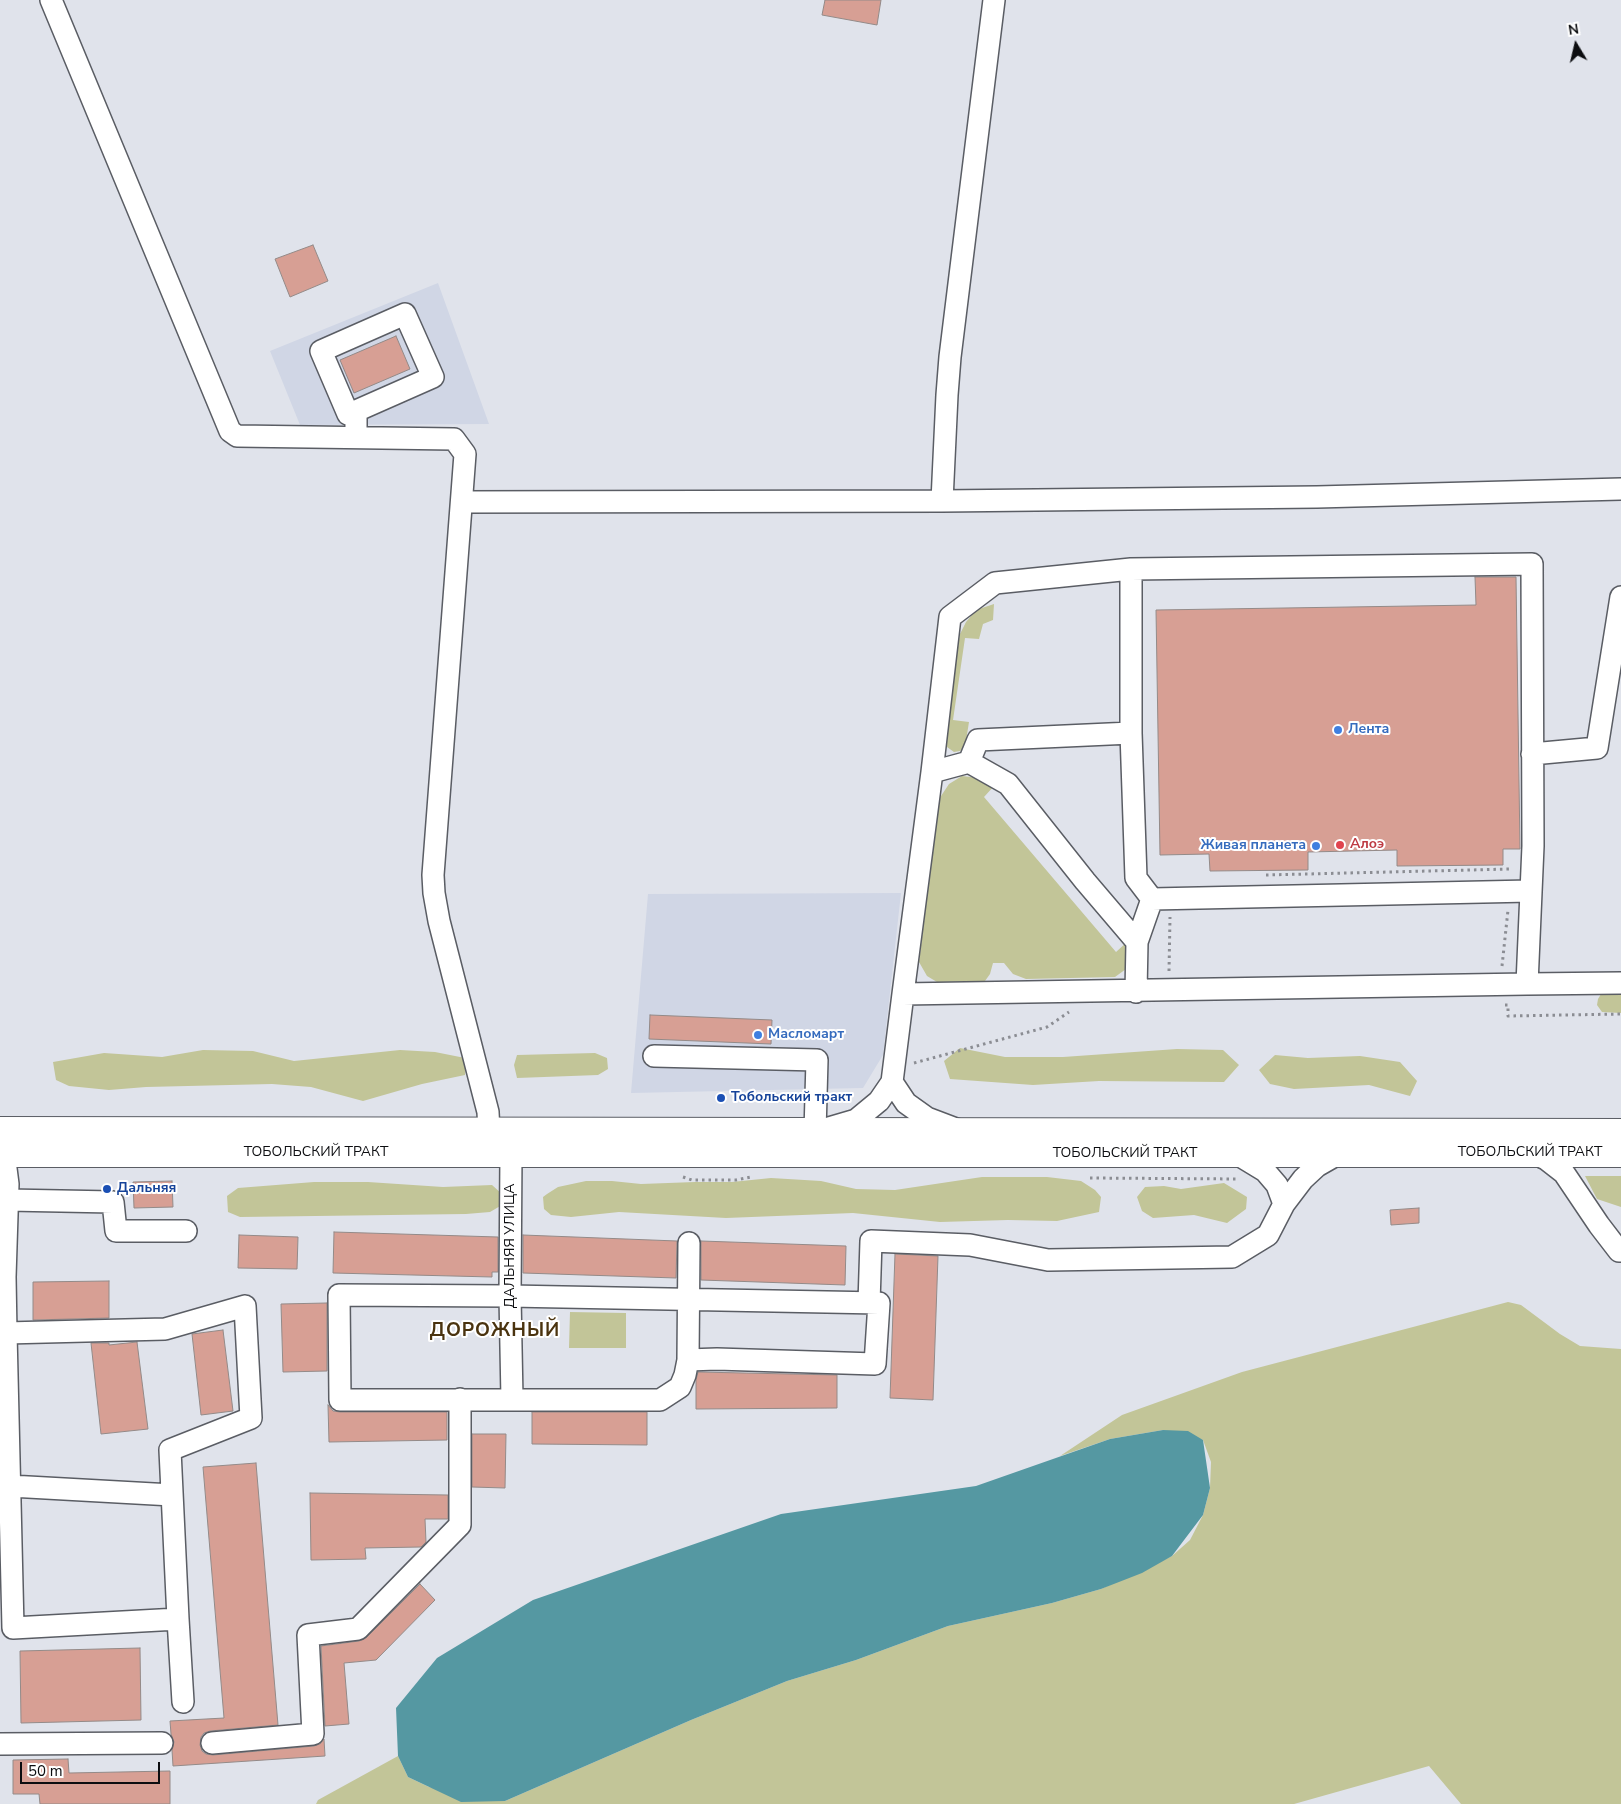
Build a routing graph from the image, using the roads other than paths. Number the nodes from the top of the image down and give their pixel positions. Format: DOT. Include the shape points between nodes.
graph roads {
  1 [pos="51,0"];
  2 [pos="994,0"];
  3 [pos="356,411"];
  4 [pos="356,437"];
  5 [pos="1621,488"];
  6 [pos="942,501"];
  7 [pos="462,502"];
  8 [pos="1131,569"];
  9 [pos="1621,597"];
  10 [pos="1131,733"];
  11 [pos="1532,754"];
  12 [pos="969,762"];
  13 [pos="932,772"];
  14 [pos="1530,891"];
  15 [pos="1152,899"];
  16 [pos="1137,942"];
  17 [pos="1621,983"];
  18 [pos="1527,984"];
  19 [pos="1136,992"];
  20 [pos="903,994"];
  21 [pos="654,1056"];
  22 [pos="892,1082"];
  23 [pos="961,1131"];
  24 [pos="489,1132"];
  25 [pos="815,1132"];
  26 [pos="1621,1133"];
  27 [pos="2,1142"];
  28 [pos="1533,1153"];
  29 [pos="1621,1153"];
  30 [pos="511,1154"];
  31 [pos="1237,1154"];
  32 [pos="1338,1154"];
  33 [pos="8,1200"];
  34 [pos="1284,1204"];
  35 [pos="1599,1225"];
  36 [pos="1621,1226"];
  37 [pos="186,1231"];
  38 [pos="689,1243"];
  39 [pos="1620,1252"];
  40 [pos="3,1277"];
  41 [pos="510,1296"];
  42 [pos="688,1300"];
  43 [pos="869,1303"];
  44 [pos="6,1333"];
  45 [pos="688,1360"];
  46 [pos="460,1399"];
  47 [pos="512,1399"];
  48 [pos="10,1486"];
  49 [pos="172,1495"];
  50 [pos="178,1619"];
  51 [pos="183,1702"];
  52 [pos="162,1743"];
  53 [pos="212,1743"];
  54 [pos="0,1744"];
  1 -- 4 [label="street" via="230,431 238,436"];
  2 -- 6 [label="street" via="950,356"];
  3 -- 3 [label="street" via="433,377 405,314 321,351 348,414"];
  3 -- 4 [label="street"];
  4 -- 7 [label="street" via="454,439 465,454"];
  5 -- 6 [label="street" via="1317,497"];
  6 -- 7 [label="street"];
  7 -- 24 [label="street" via="433,874 439,921 488,1112"];
  8 -- 10 [label="street"];
  8 -- 11 [label="street" via="1532,564"];
  8 -- 13 [label="street" via="996,583 950,617"];
  9 -- 11 [label="street" via="1598,748"];
  10 -- 12 [label="street" via="978,740"];
  10 -- 15 [label="street" via="1136,878"];
  11 -- 14 [label="street"];
  12 -- 13 [label="street"];
  12 -- 16 [label="street" via="1008,784"];
  13 -- 20 [label="street"];
  14 -- 15 [label="street"];
  14 -- 18 [label="street"];
  15 -- 16 [label="street"];
  16 -- 19 [label="street"];
  17 -- 18 [label="street"];
  18 -- 19 [label="street"];
  19 -- 20 [label="street"];
  20 -- 22 [label="street"];
  21 -- 25 [label="street" via="817,1060"];
  22 -- 23 [label="street" via="906,1103 927,1118"];
  22 -- 25 [label="street" via="879,1101 856,1120"];
  23 -- 25 [label="main road, ТОБОЛЬСКИЙ ТРАКТ"];
  23 -- 26 [label="main road, ТОБОЛЬСКИЙ ТРАКТ"];
  24 -- 25 [label="main road, ТОБОЛЬСКИЙ ТРАКТ"];
  24 -- 27 [label="main road, ТОБОЛЬСКИЙ ТРАКТ"];
  27 -- 30 [label="main road, ТОБОЛЬСКИЙ ТРАКТ"];
  27 -- 33 [label="street"];
  28 -- 29 [label="main road, ТОБОЛЬСКИЙ ТРАКТ"];
  28 -- 32 [label="main road, ТОБОЛЬСКИЙ ТРАКТ"];
  28 -- 35 [label="street" via="1564,1173"];
  30 -- 31 [label="main road, ТОБОЛЬСКИЙ ТРАКТ"];
  30 -- 41 [label="street, ДАЛЬНЯЯ УЛИЦА"];
  31 -- 32 [label="main road, ТОБОЛЬСКИЙ ТРАКТ"];
  31 -- 34 [label="street" via="1268,1175 1277,1185"];
  32 -- 34 [label="street" via="1317,1166"];
  33 -- 37 [label="street" via="113,1202 116,1230"];
  33 -- 40 [label="street"];
  34 -- 43 [label="street" via="1268,1235 1232,1257 1048,1260 970,1245 871,1241"];
  35 -- 36 [label="street"];
  35 -- 39 [label="street"];
  38 -- 42 [label="street"];
  40 -- 44 [label="street"];
  41 -- 42 [label="street"];
  41 -- 46 [label="street" via="339,1295 340,1400"];
  41 -- 47 [label="street, ДАЛЬНЯЯ УЛИЦА"];
  42 -- 43 [label="street"];
  42 -- 45 [label="street"];
  43 -- 45 [label="street" via="879,1303 875,1364"];
  44 -- 48 [label="street"];
  44 -- 49 [label="street" via="165,1330 245,1306 251,1418 170,1450"];
  45 -- 47 [label="street" via="680,1387 660,1400"];
  46 -- 47 [label="street"];
  46 -- 53 [label="street" via="460,1525 358,1629 308,1635 313,1734"];
  48 -- 49 [label="street"];
  48 -- 50 [label="street" via="13,1628"];
  49 -- 50 [label="street"];
  50 -- 51 [label="street"];
  52 -- 54 [label="street"];
}
